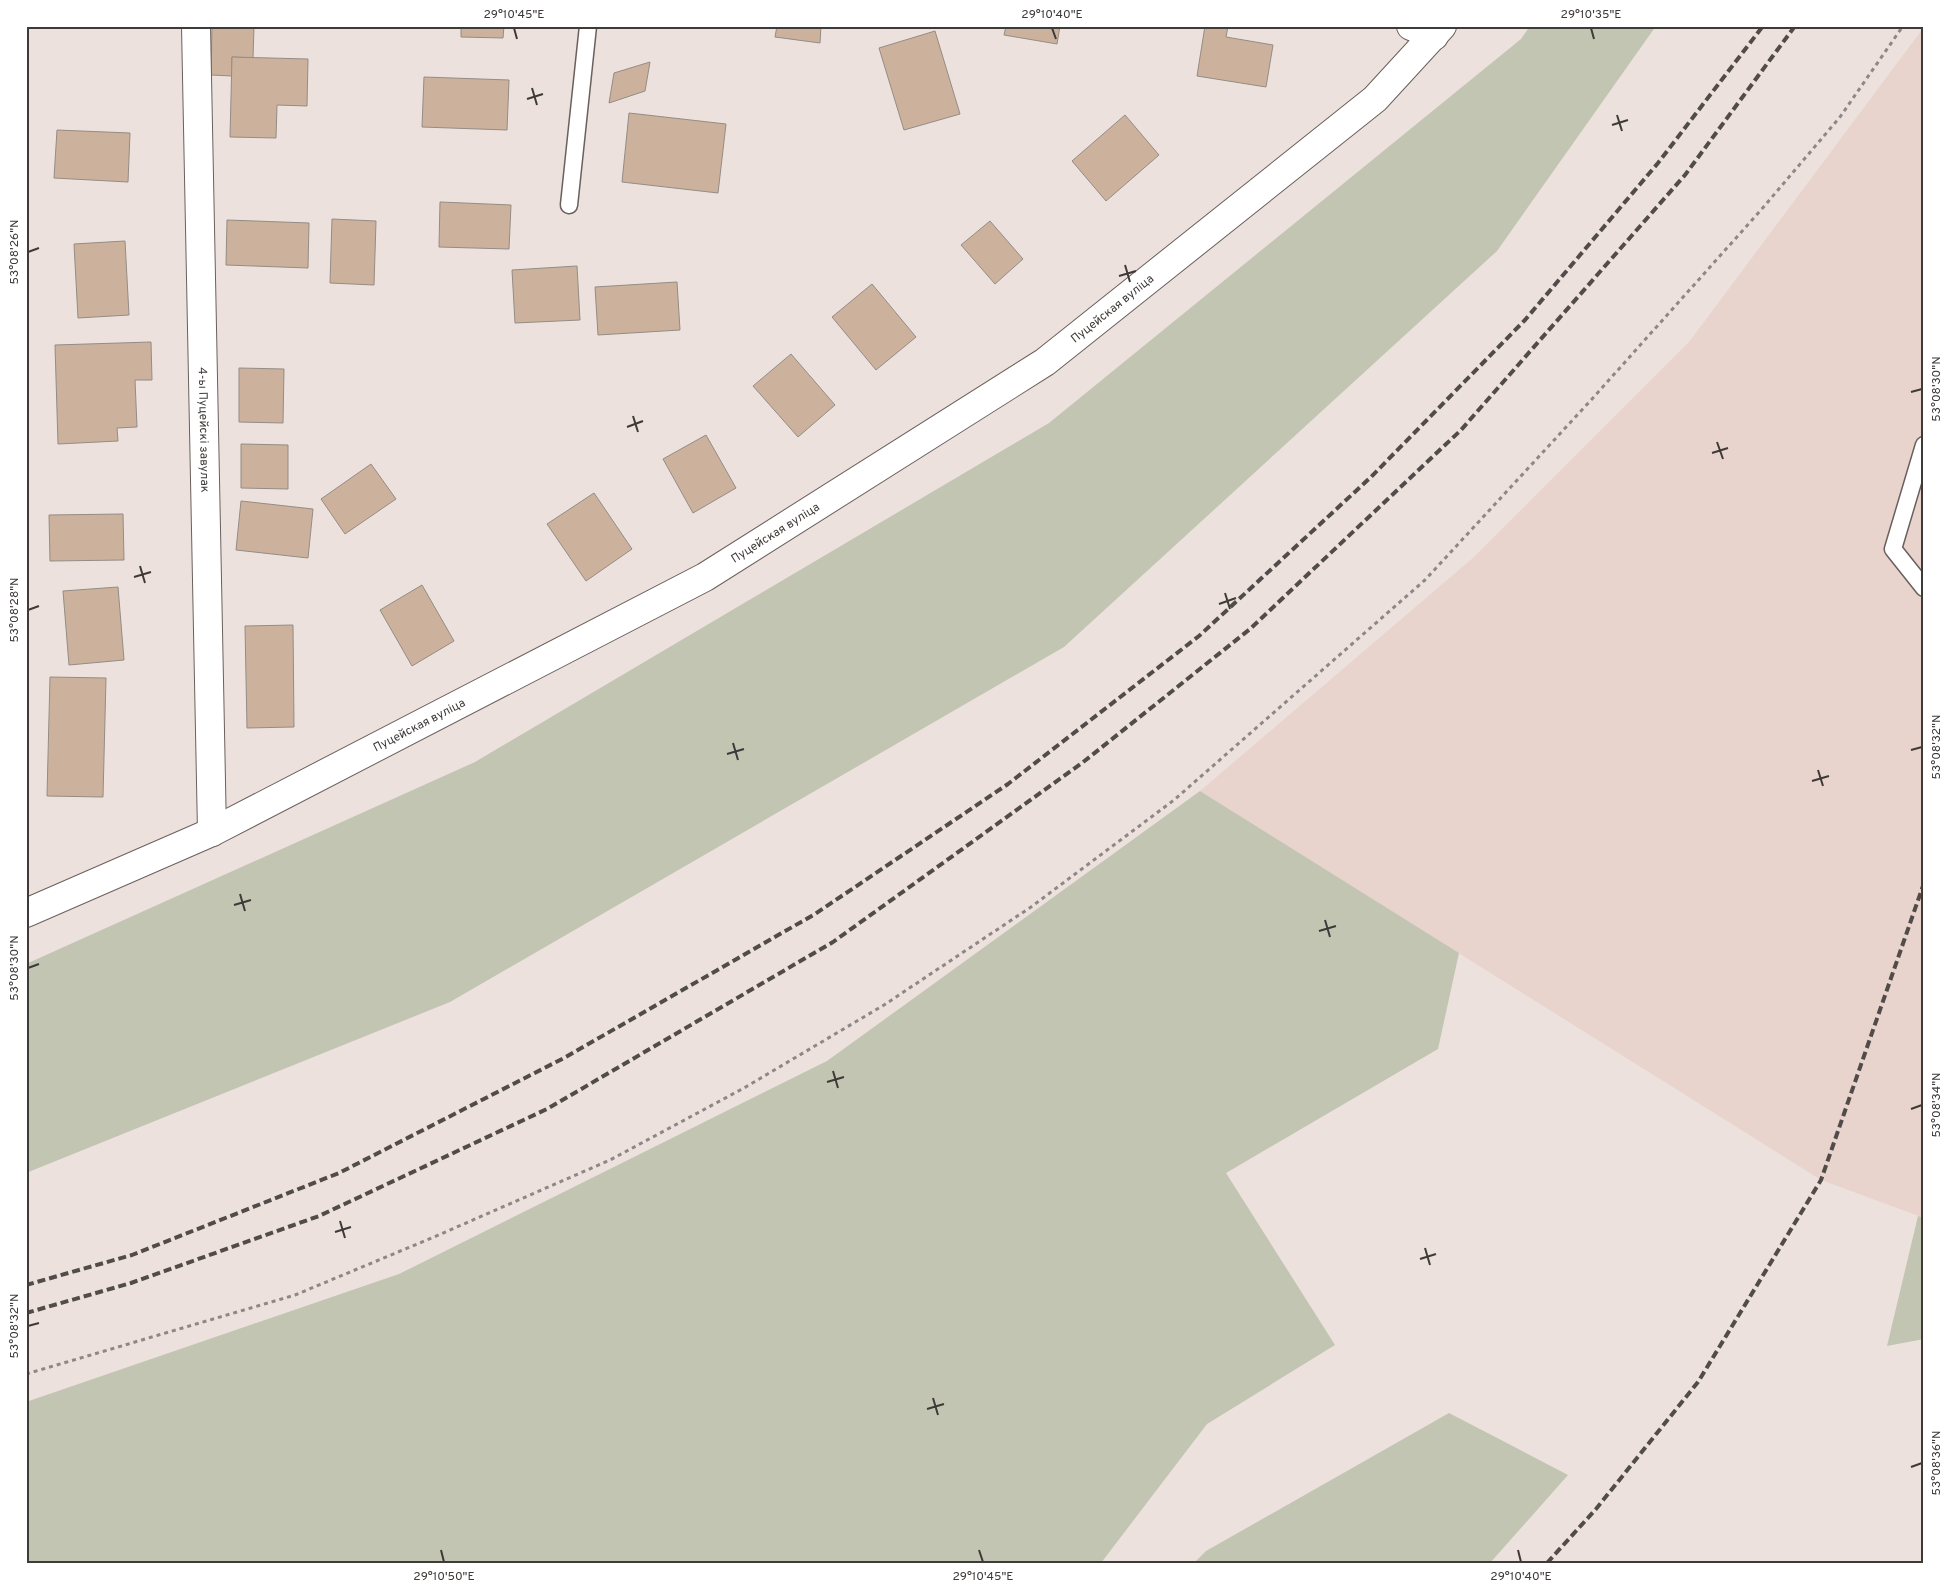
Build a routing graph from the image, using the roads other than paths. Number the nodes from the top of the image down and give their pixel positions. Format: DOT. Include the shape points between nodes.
graph roads {
  1 [pos="196,26"];
  2 [pos="588,26"];
  3 [pos="1429,30"];
  4 [pos="569,205"];
  5 [pos="1924,445"];
  6 [pos="1924,588"];
  7 [pos="212,832"];
  8 [pos="26,913"];
  1 -- 7 [label="street, 4-ы Пуцейскі завулак"];
  2 -- 4 [label="lane"];
  3 -- 7 [label="street, Пуцейская вуліца" via="1375,98 1045,362 705,577"];
  5 -- 6 [label="lane" via="1893,549"];
  7 -- 8 [label="street, Пуцейская вуліца"];
}
